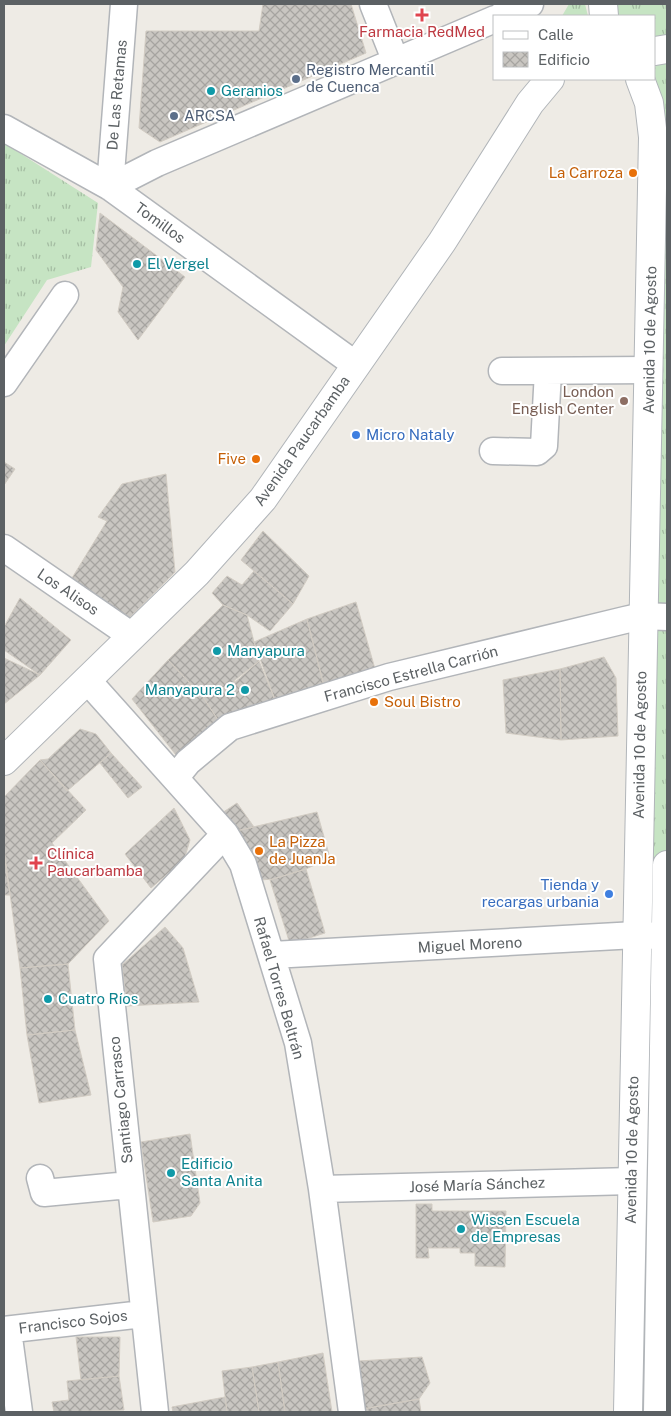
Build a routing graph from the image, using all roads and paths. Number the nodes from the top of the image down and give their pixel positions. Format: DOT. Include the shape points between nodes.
graph roads {
  1 [pos="124,4"];
  2 [pos="372,4"];
  3 [pos="530,4"];
  4 [pos="503,15"];
  5 [pos="493,20"];
  6 [pos="396,62"];
  7 [pos="549,80"];
  8 [pos="640,80"];
  9 [pos="4,128"];
  10 [pos="110,187"];
  11 [pos="65,295"];
  12 [pos="356,365"];
  13 [pos="649,370"];
  14 [pos="502,371"];
  15 [pos="548,371"];
  16 [pos="4,383"];
  17 [pos="493,451"];
  18 [pos="4,548"];
  19 [pos="655,616"];
  20 [pos="132,636"];
  21 [pos="87,680"];
  22 [pos="4,761"];
  23 [pos="175,778"];
  24 [pos="225,834"];
  25 [pos="667,866"];
  26 [pos="636,935"];
  27 [pos="667,936"];
  28 [pos="272,955"];
  29 [pos="40,1178"];
  30 [pos="632,1181"];
  31 [pos="129,1184"];
  32 [pos="322,1189"];
  33 [pos="143,1314"];
  34 [pos="6,1330"];
  35 [pos="19,1412"];
  36 [pos="155,1412"];
  37 [pos="352,1412"];
  38 [pos="628,1412"];
  39 [pos="658,1412"];
  1 -- 10 [label="street, De Las Retamas"];
  2 -- 6 [label="street"];
  3 -- 4 [label="street"];
  5 -- 6 [label="street"];
  6 -- 10 [label="street" via="157,163"];
  7 -- 12 [label="main road, Avenida Paucarbamba" via="530,103 442,242"];
  8 -- 13 [label="main road, Avenida 10 de Agosto" via="649,103 653,137"];
  9 -- 10 [label="street, Tomillos"];
  10 -- 12 [label="street, Tomillos"];
  11 -- 16 [label="street"];
  12 -- 20 [label="main road, Avenida Paucarbamba" via="263,499 197,573"];
  13 -- 15 [label="street"];
  13 -- 19 [label="main road, Avenida 10 de Agosto"];
  14 -- 15 [label="street"];
  15 -- 17 [label="street" via="544,446 537,452"];
  18 -- 20 [label="street, Los Alisos"];
  19 -- 23 [label="street, Francisco Estrella Carrión" via="390,677 230,727 188,762"];
  19 -- 26 [label="main road, Avenida 10 de Agosto"];
  20 -- 21 [label="main road, Avenida Paucarbamba"];
  21 -- 22 [label="main road, Avenida Paucarbamba"];
  21 -- 23 [label="street, Rafael Torres Beltrán"];
  23 -- 24 [label="street, Rafael Torres Beltrán"];
  24 -- 28 [label="street, Rafael Torres Beltrán" via="242,864"];
  24 -- 31 [label="street, Santiago Carrasco" via="106,959"];
  25 -- 27 [label="main road, Avenida 10 de Agosto"];
  26 -- 27 [label="street, Miguel Moreno"];
  26 -- 28 [label="street, Miguel Moreno"];
  26 -- 30 [label="main road, Avenida 10 de Agosto"];
  27 -- 39 [label="main road, Avenida 10 de Agosto"];
  28 -- 32 [label="street, Rafael Torres Beltrán" via="298,1043"];
  29 -- 31 [label="street" via="44,1193"];
  30 -- 32 [label="street, José María Sánchez"];
  30 -- 38 [label="main road, Avenida 10 de Agosto"];
  31 -- 33 [label="street, Santiago Carrasco"];
  32 -- 37 [label="street, Rafael Torres Beltrán"];
  33 -- 34 [label="street, Francisco Sojos"];
  33 -- 36 [label="street, Santiago Carrasco"];
  34 -- 35 [label="street"];
}
